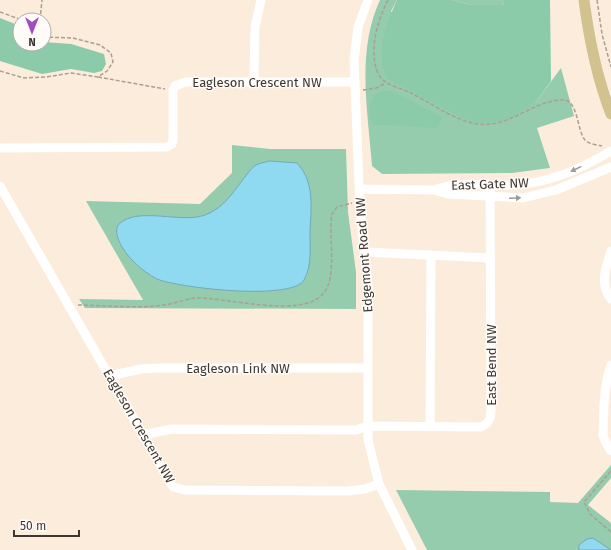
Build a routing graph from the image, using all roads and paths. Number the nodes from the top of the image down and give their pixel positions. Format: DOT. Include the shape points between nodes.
graph roads {
  1 [pos="42,0"];
  2 [pos="261,0"];
  3 [pos="368,0"];
  4 [pos="388,0"];
  5 [pos="584,0"];
  6 [pos="597,0"];
  7 [pos="0,12"];
  8 [pos="41,12"];
  9 [pos="12,16"];
  10 [pos="52,38"];
  11 [pos="611,67"];
  12 [pos="0,70"];
  13 [pos="98,77"];
  14 [pos="254,82"];
  15 [pos="386,83"];
  16 [pos="356,86"];
  17 [pos="173,90"];
  18 [pos="611,114"];
  19 [pos="602,146"];
  20 [pos="0,148"];
  21 [pos="611,151"];
  22 [pos="611,167"];
  23 [pos="490,185"];
  24 [pos="0,186"];
  25 [pos="359,189"];
  26 [pos="434,190"];
  27 [pos="490,197"];
  28 [pos="360,203"];
  29 [pos="611,251"];
  30 [pos="365,252"];
  31 [pos="431,255"];
  32 [pos="490,258"];
  33 [pos="611,299"];
  34 [pos="68,305"];
  35 [pos="611,364"];
  36 [pos="367,368"];
  37 [pos="109,376"];
  38 [pos="368,426"];
  39 [pos="430,427"];
  40 [pos="142,434"];
  41 [pos="611,451"];
  42 [pos="611,471"];
  43 [pos="379,484"];
  44 [pos="611,532"];
  45 [pos="412,550"];
  1 -- 8 [label="path"];
  2 -- 14 [label="street" via="255,27"];
  3 -- 16 [label="street, Edgemont Road NW" via="355,42"];
  4 -- 15 [label="path" via="376,31 374,48 376,68"];
  5 -- 18 [label="main road" via="594,58"];
  6 -- 11 [label="path" via="602,34"];
  7 -- 9 [label="path"];
  10 -- 13 [label="path" via="73,38 100,45 111,53 113,62 107,71"];
  12 -- 13 [label="path" via="24,78 71,73"];
  13 -- 17 [label="path"];
  14 -- 16 [label="street, Eagleson Crescent NW"];
  14 -- 17 [label="street, Eagleson Crescent NW" via="185,82 175,86"];
  15 -- 16 [label="path" via="368,90"];
  15 -- 19 [label="path" via="469,123 490,125 509,121 532,109 564,100 570,102 574,108 584,138 590,143"];
  16 -- 25 [label="street, Edgemont Road NW"];
  17 -- 20 [label="street, Eagleson Crescent NW" via="173,139 167,148"];
  21 -- 23 [label="street, East Gate NW, one-way" via="557,178 536,183"];
  27 -- 22 [label="street, East Gate NW, one-way" via="516,198 538,195 570,185"];
  23 -- 26 [label="street, East Gate NW" via="448,185"];
  23 -- 27 [label="street, East Bend NW"];
  24 -- 34 [label="street, Eagleson Crescent NW"];
  25 -- 26 [label="street, East Gate NW"];
  25 -- 28 [label="street, Edgemont Road NW"];
  26 -- 27 [label="street, East Gate NW" via="448,194"];
  27 -- 32 [label="street, East Bend NW"];
  28 -- 30 [label="street, Edgemont Road NW"];
  28 -- 34 [label="path" via="337,206 332,214 329,283 322,295 311,303 253,305 195,298 157,306"];
  29 -- 33 [label="street" via="604,282"];
  30 -- 31 [label="street"];
  30 -- 36 [label="street, Edgemont Road NW" via="368,286"];
  31 -- 32 [label="street"];
  31 -- 39 [label="street"];
  32 -- 39 [label="street, East Bend NW" via="489,422 480,427"];
  34 -- 37 [label="street, Eagleson Crescent NW"];
  35 -- 41 [label="street" via="604,397 604,442"];
  36 -- 37 [label="street, Eagleson Link NW" via="158,368"];
  36 -- 38 [label="street, Edgemont Road NW"];
  37 -- 40 [label="street, Eagleson Crescent NW"];
  38 -- 39 [label="street, East Bend NW"];
  38 -- 40 [label="street, East Bend NW" via="356,430 172,429"];
  38 -- 43 [label="street, Edgemont Road NW" via="370,451"];
  40 -- 43 [label="street, Eagleson Crescent NW" via="164,473 178,489 348,491"];
  42 -- 44 [label="path" via="584,502 590,514"];
  43 -- 45 [label="street, Edgemont Road NW"];
}
